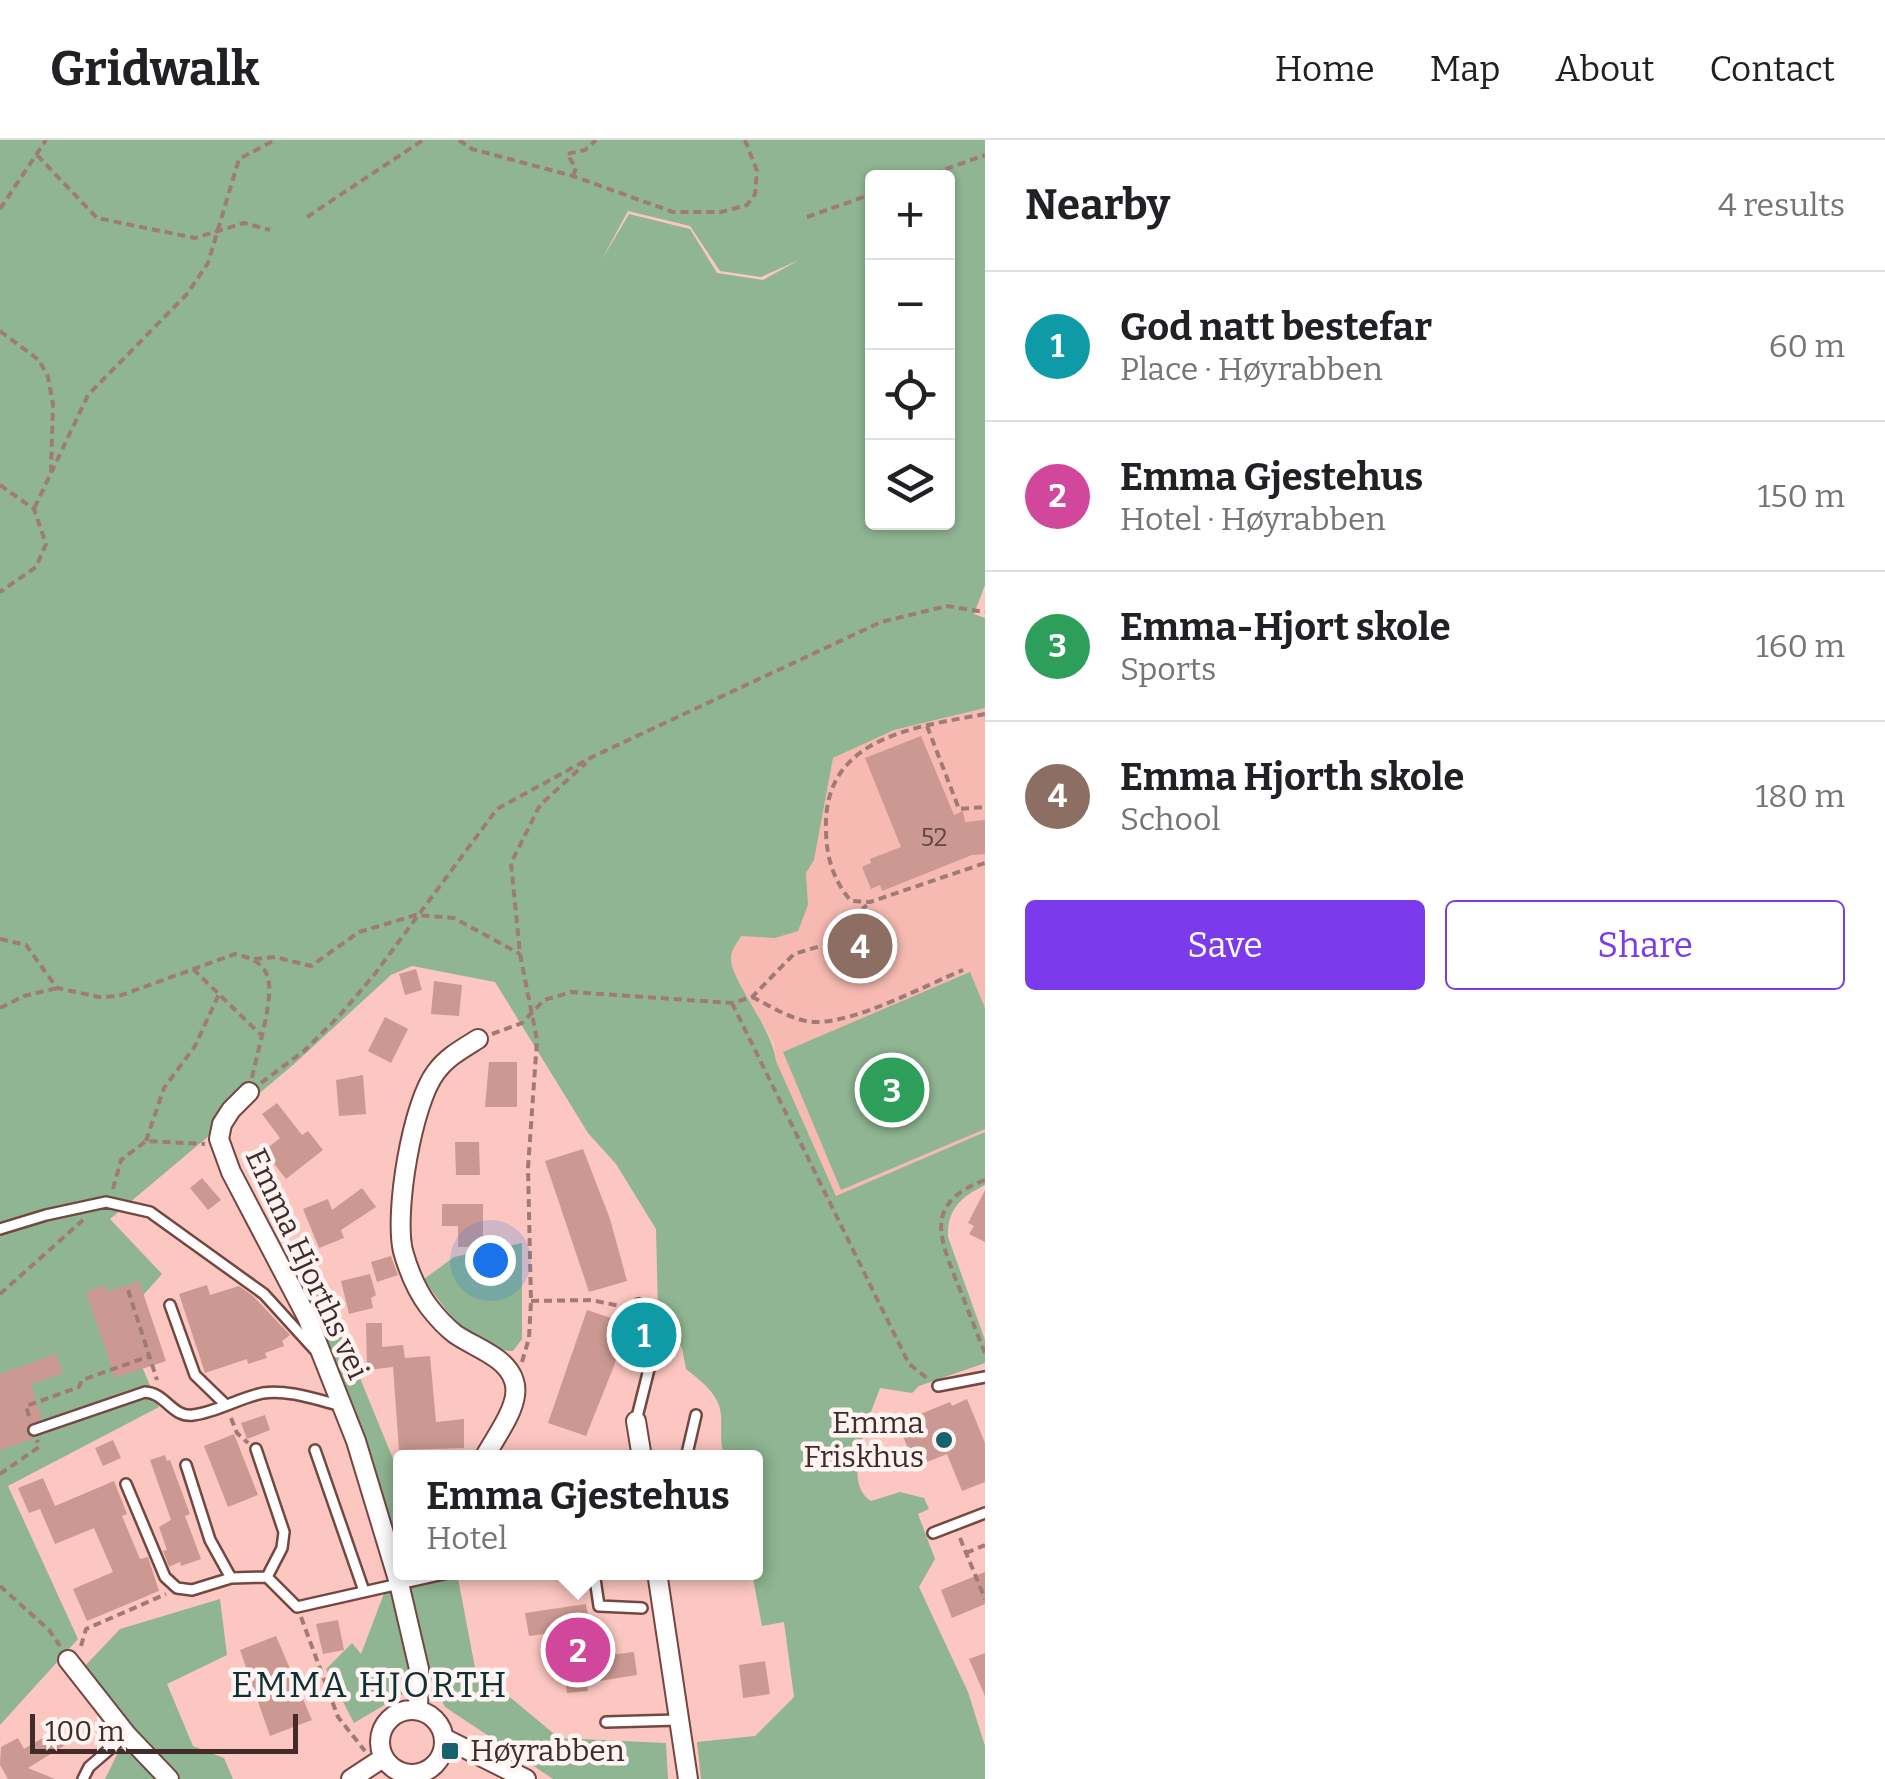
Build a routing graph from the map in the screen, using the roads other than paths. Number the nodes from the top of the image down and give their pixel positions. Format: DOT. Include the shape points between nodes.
graph roads {
  1 [pos="478,1040"];
  2 [pos="249,1092"];
  3 [pos="0,1229"];
  4 [pos="639,1304"];
  5 [pos="170,1306"];
  6 [pos="326,1362"];
  7 [pos="985,1377"];
  8 [pos="938,1386"];
  9 [pos="226,1404"];
  10 [pos="342,1406"];
  11 [pos="696,1415"];
  12 [pos="636,1421"];
  13 [pos="34,1430"];
  14 [pos="256,1449"];
  15 [pos="315,1450"];
  16 [pos="488,1450"];
  17 [pos="641,1450"];
  18 [pos="688,1450"];
  19 [pos="186,1464"];
  20 [pos="126,1484"];
  21 [pos="985,1513"];
  22 [pos="933,1533"];
  23 [pos="393,1550"];
  24 [pos="231,1578"];
  25 [pos="267,1578"];
  26 [pos="397,1580"];
  27 [pos="403,1580"];
  28 [pos="595,1580"];
  29 [pos="658,1580"];
  30 [pos="364,1591"];
  31 [pos="642,1608"];
  32 [pos="68,1660"];
  33 [pos="418,1710"];
  34 [pos="680,1720"];
  35 [pos="606,1722"];
  36 [pos="127,1735"];
  37 [pos="444,1738"];
  38 [pos="378,1762"];
  39 [pos="83,1779"];
  40 [pos="169,1779"];
  41 [pos="351,1779"];
  42 [pos="526,1779"];
  43 [pos="688,1779"];
  1 -- 16 [label="street" via="450,1056 422,1095 400,1222 403,1250 426,1304 513,1376 512,1406"];
  2 -- 6 [label="street, Emma Hjorths vei" via="222,1124 219,1139"];
  3 -- 6 [label="lane" via="106,1202 150,1212 264,1294"];
  4 -- 12 [label="lane" via="651,1310 658,1333"];
  5 -- 9 [label="lane" via="194,1375"];
  6 -- 10 [label="street, Emma Hjorths vei"];
  7 -- 8 [label="lane"];
  9 -- 10 [label="lane" via="282,1393"];
  9 -- 13 [label="lane" via="183,1414 145,1392"];
  10 -- 23 [label="street, Emma Hjorths vei"];
  11 -- 18 [label="lane"];
  12 -- 17 [label="street"];
  14 -- 25 [label="lane" via="284,1532"];
  15 -- 30 [label="lane"];
  19 -- 24 [label="lane" via="210,1540"];
  20 -- 24 [label="lane" via="165,1578 192,1590"];
  21 -- 22 [label="lane"];
  24 -- 25 [label="lane"];
  25 -- 30 [label="lane" via="298,1608"];
  26 -- 30 [label="lane"];
  27 -- 33 [label="street, Emma Hjorths vei" via="419,1669"];
  28 -- 31 [label="lane" via="599,1606"];
  29 -- 34 [label="street"];
  32 -- 36 [label="street"];
  33 -- 37 [label="street" via="434,1718"];
  33 -- 38 [label="street" via="387,1720"];
  34 -- 35 [label="lane"];
  34 -- 43 [label="street"];
  36 -- 39 [label="lane"];
  36 -- 40 [label="street"];
  37 -- 38 [label="street" via="439,1760 422,1773"];
  37 -- 42 [label="street"];
  38 -- 41 [label="street"];
}
